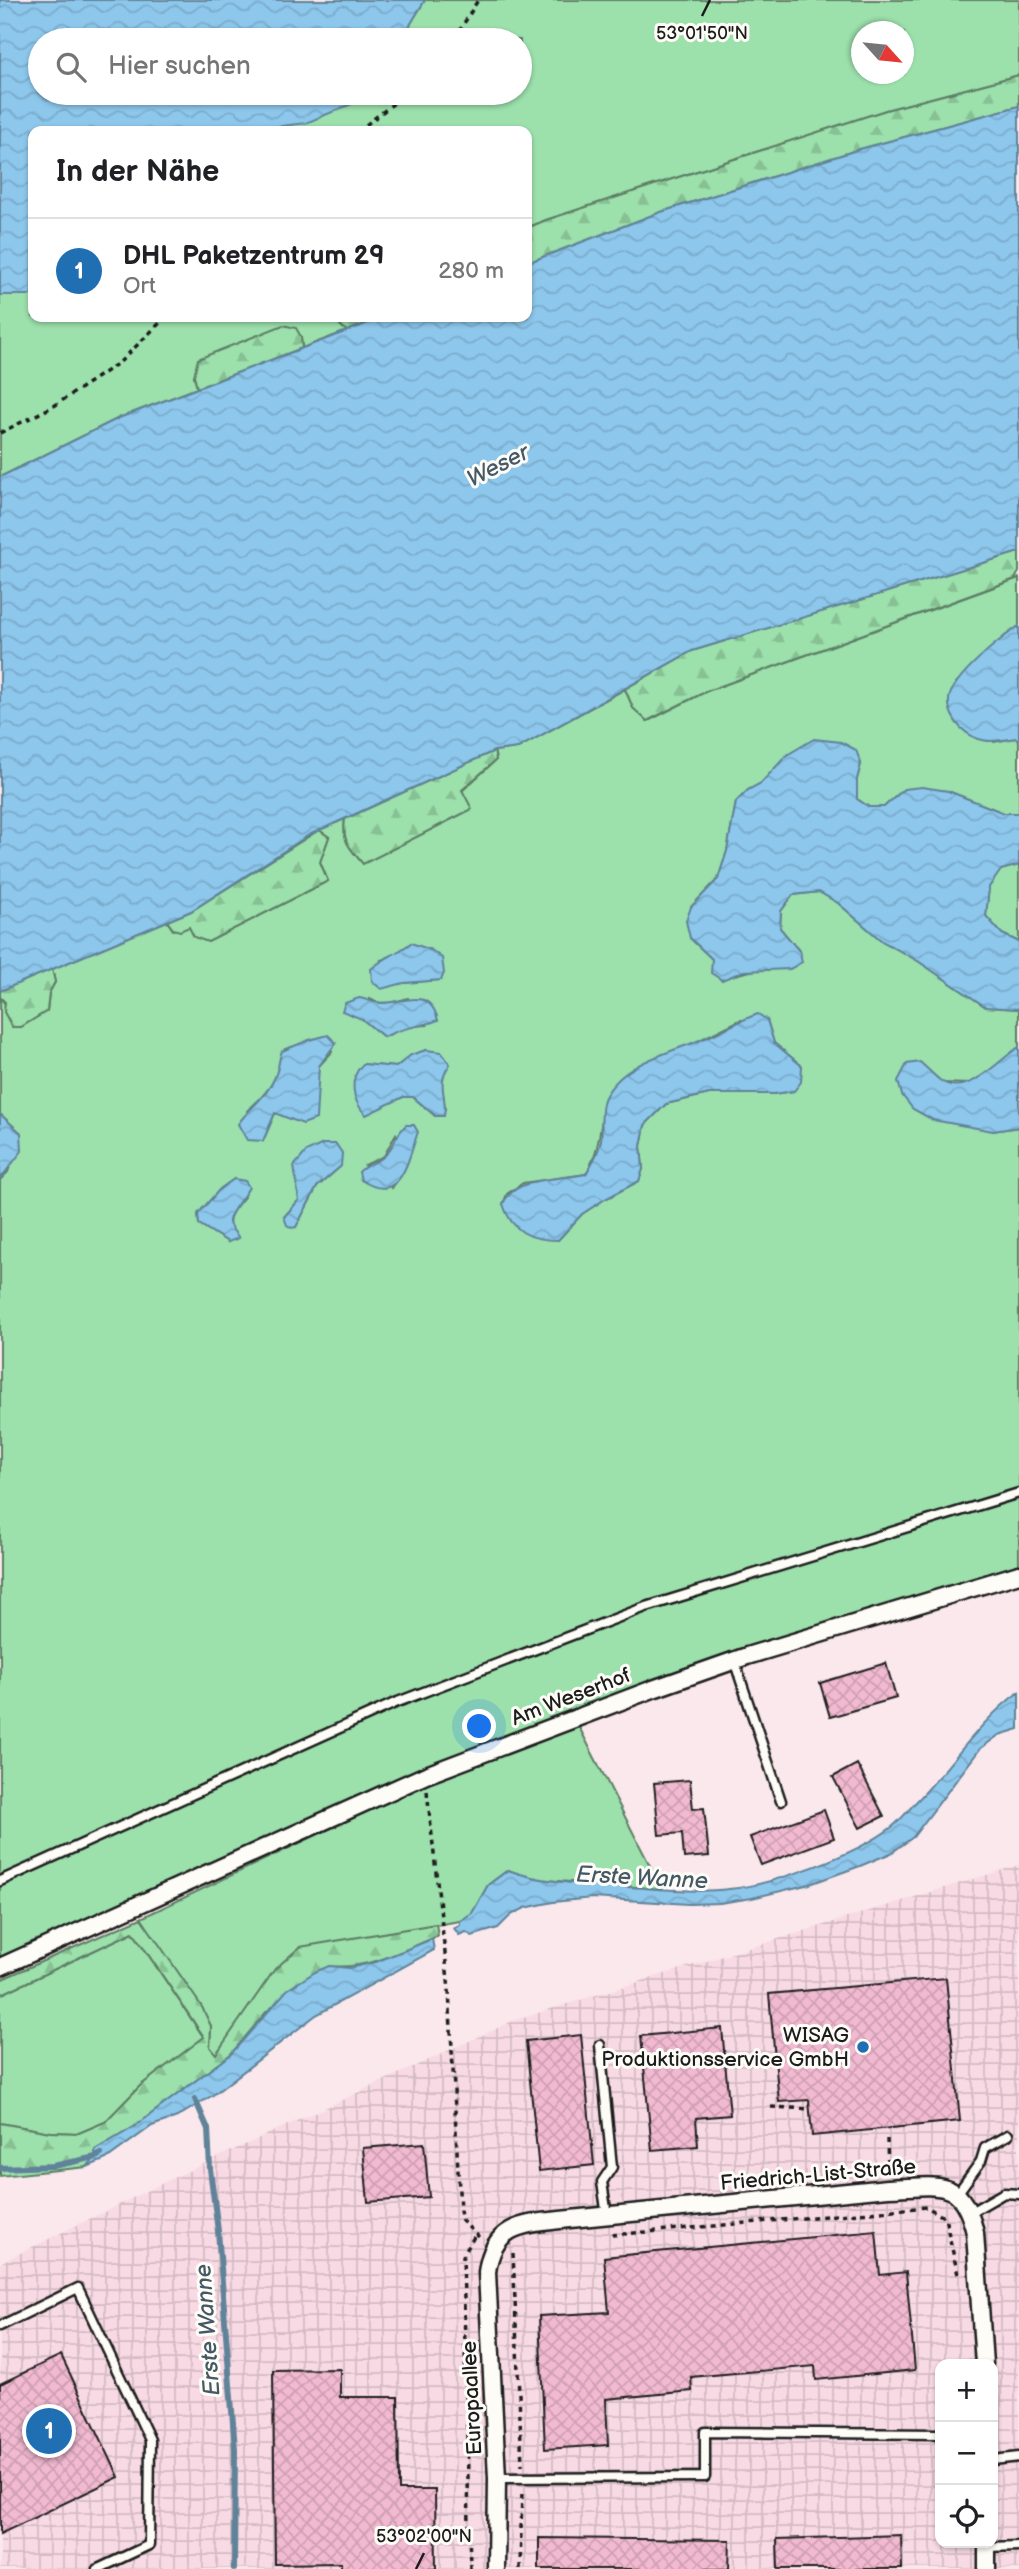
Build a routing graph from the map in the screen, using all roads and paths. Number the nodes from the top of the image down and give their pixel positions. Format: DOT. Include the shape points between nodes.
graph roads {
  1 [pos="478,0"];
  2 [pos="461,28"];
  3 [pos="392,105"];
  4 [pos="364,126"];
  5 [pos="161,322"];
  6 [pos="0,433"];
  7 [pos="1019,1493"];
  8 [pos="1019,1574"];
  9 [pos="734,1660"];
  10 [pos="426,1775"];
  11 [pos="781,1801"];
  12 [pos="0,1881"];
  13 [pos="0,1967"];
  14 [pos="600,2045"];
  15 [pos="787,2101"];
  16 [pos="771,2107"];
  17 [pos="787,2107"];
  18 [pos="810,2109"];
  19 [pos="1008,2135"];
  20 [pos="887,2139"];
  21 [pos="888,2188"];
  22 [pos="957,2194"];
  23 [pos="1019,2194"];
  24 [pos="971,2212"];
  25 [pos="607,2216"];
  26 [pos="475,2235"];
  27 [pos="609,2235"];
  28 [pos="510,2237"];
  29 [pos="492,2249"];
  30 [pos="959,2279"];
  31 [pos="0,2326"];
  32 [pos="984,2359"];
  33 [pos="935,2434"];
  34 [pos="1019,2457"];
  35 [pos="998,2459"];
  36 [pos="522,2477"];
  37 [pos="497,2478"];
  38 [pos="998,2545"];
  39 [pos="1019,2546"];
  40 [pos="987,2548"];
  41 [pos="98,2569"];
  42 [pos="470,2569"];
  43 [pos="496,2569"];
  44 [pos="520,2569"];
  45 [pos="987,2569"];
  1 -- 2 [label="path"];
  3 -- 4 [label="path"];
  5 -- 6 [label="path" via="120,362 54,406"];
  7 -- 12 [label="lane" via="630,1613 395,1703"];
  8 -- 9 [label="street, Am Weserhof"];
  9 -- 10 [label="street, Am Weserhof"];
  9 -- 11 [label="lane"];
  10 -- 13 [label="street, Am Weserhof"];
  10 -- 26 [label="path" via="449,1989 460,2211 462,2221"];
  14 -- 25 [label="lane" via="612,2167 602,2182"];
  15 -- 17 [label="path"];
  16 -- 17 [label="path"];
  17 -- 18 [label="path"];
  19 -- 22 [label="lane" via="985,2148"];
  20 -- 21 [label="path"];
  21 -- 22 [label="street, Friedrich-List-Straße" via="934,2186"];
  21 -- 25 [label="street, Friedrich-List-Straße"];
  22 -- 24 [label="street"];
  23 -- 24 [label="lane" via="1004,2193"];
  24 -- 32 [label="street"];
  25 -- 28 [label="street, Friedrich-List-Straße" via="530,2223"];
  26 -- 29 [label="path"];
  26 -- 42 [label="path" via="463,2256"];
  27 -- 30 [label="path" via="927,2207 945,2218"];
  28 -- 29 [label="street"];
  28 -- 36 [label="path"];
  29 -- 37 [label="street, Europaallee" via="487,2272"];
  31 -- 41 [label="lane" via="78,2288 150,2440 149,2545"];
  33 -- 36 [label="lane" via="705,2432 705,2477"];
  34 -- 35 [label="lane"];
  36 -- 37 [label="lane"];
  36 -- 44 [label="path"];
  37 -- 43 [label="street, Europaallee"];
  38 -- 39 [label="lane"];
  40 -- 45 [label="street"];
}
